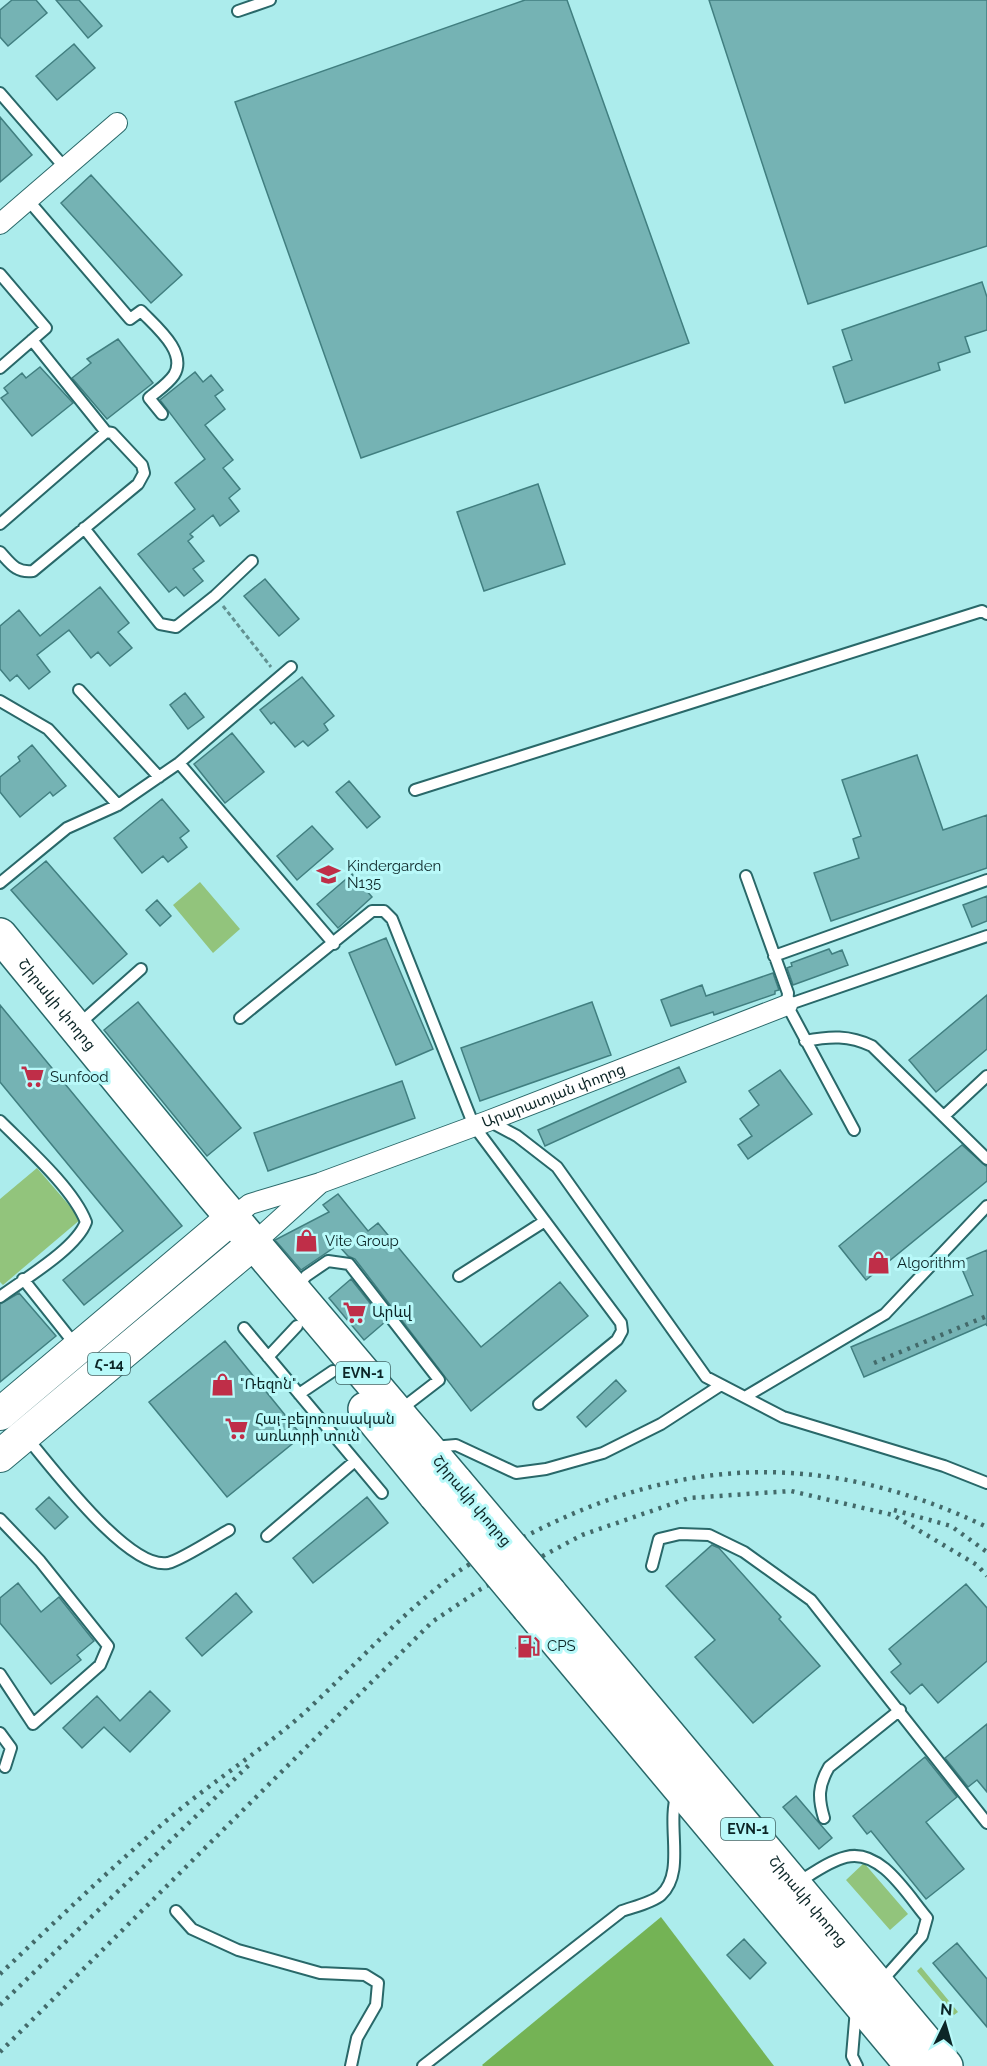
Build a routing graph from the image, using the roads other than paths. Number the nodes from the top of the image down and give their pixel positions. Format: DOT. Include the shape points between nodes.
graph roads {
  1 [pos="270,0"];
  2 [pos="238,11"];
  3 [pos="0,93"];
  4 [pos="117,123"];
  5 [pos="65,168"];
  6 [pos="28,200"];
  7 [pos="0,224"];
  8 [pos="0,274"];
  9 [pos="32,340"];
  10 [pos="0,368"];
  11 [pos="162,414"];
  12 [pos="106,432"];
  13 [pos="0,524"];
  14 [pos="84,528"];
  15 [pos="0,552"];
  16 [pos="252,561"];
  17 [pos="987,614"];
  18 [pos="291,667"];
  19 [pos="79,690"];
  20 [pos="0,701"];
  21 [pos="179,763"];
  22 [pos="159,777"];
  23 [pos="415,790"];
  24 [pos="118,805"];
  25 [pos="746,876"];
  26 [pos="987,880"];
  27 [pos="0,883"];
  28 [pos="0,935"];
  29 [pos="987,936"];
  30 [pos="334,944"];
  31 [pos="774,956"];
  32 [pos="0,964"];
  33 [pos="141,969"];
  34 [pos="787,1005"];
  35 [pos="240,1018"];
  36 [pos="75,1027"];
  37 [pos="805,1041"];
  38 [pos="987,1076"];
  39 [pos="944,1116"];
  40 [pos="0,1121"];
  41 [pos="481,1124"];
  42 [pos="854,1130"];
  43 [pos="987,1159"];
  44 [pos="320,1183"];
  45 [pos="987,1206"];
  46 [pos="545,1221"];
  47 [pos="224,1224"];
  48 [pos="246,1250"];
  49 [pos="459,1276"];
  50 [pos="23,1279"];
  51 [pos="294,1292"];
  52 [pos="0,1298"];
  53 [pos="297,1326"];
  54 [pos="244,1328"];
  55 [pos="78,1348"];
  56 [pos="267,1357"];
  57 [pos="333,1371"];
  58 [pos="721,1385"];
  59 [pos="299,1394"];
  60 [pos="744,1397"];
  61 [pos="538,1404"];
  62 [pos="397,1412"];
  63 [pos="0,1414"];
  64 [pos="24,1436"];
  65 [pos="427,1448"];
  66 [pos="0,1456"];
  67 [pos="355,1461"];
  68 [pos="987,1483"];
  69 [pos="446,1489"];
  70 [pos="382,1493"];
  71 [pos="1,1523"];
  72 [pos="229,1530"];
  73 [pos="267,1536"];
  74 [pos="652,1566"];
  75 [pos="539,1600"];
  76 [pos="0,1674"];
  77 [pos="900,1710"];
  78 [pos="0,1733"];
  79 [pos="5,1767"];
  80 [pos="679,1787"];
  81 [pos="824,1818"];
  82 [pos="987,1823"];
  83 [pos="794,1884"];
  84 [pos="176,1911"];
  85 [pos="868,1993"];
  86 [pos="351,2066"];
  87 [pos="423,2066"];
  88 [pos="857,2066"];
  89 [pos="912,2066"];
  90 [pos="946,2066"];
  1 -- 2 [label="lane"];
  3 -- 5 [label="lane"];
  4 -- 5 [label="street"];
  5 -- 6 [label="street"];
  6 -- 7 [label="street"];
  6 -- 11 [label="lane" via="130,319 141,311 170,343 176,370 149,398"];
  8 -- 9 [label="lane" via="46,328"];
  9 -- 10 [label="lane"];
  9 -- 12 [label="lane"];
  12 -- 13 [label="lane"];
  12 -- 14 [label="lane" via="112,433 142,465 144,473 138,483"];
  14 -- 15 [label="lane" via="33,571 22,573"];
  14 -- 16 [label="lane" via="160,624 176,627"];
  17 -- 23 [label="lane" via="982,611"];
  18 -- 21 [label="lane"];
  19 -- 22 [label="lane"];
  20 -- 24 [label="lane" via="48,729"];
  21 -- 22 [label="lane"];
  21 -- 30 [label="lane"];
  22 -- 24 [label="lane"];
  24 -- 27 [label="lane" via="67,828"];
  25 -- 31 [label="lane"];
  26 -- 31 [label="lane"];
  28 -- 36 [label="highway, Շիրակի փողոց / EVN-1"];
  29 -- 34 [label="lane"];
  30 -- 35 [label="lane"];
  30 -- 41 [label="lane" via="372,911 384,911 392,919"];
  31 -- 34 [label="lane" via="788,993"];
  32 -- 47 [label="highway, Շիրակի փողոց / EVN-1"];
  33 -- 36 [label="lane"];
  34 -- 37 [label="lane"];
  34 -- 41 [label="street, Արարատյան փողոց"];
  36 -- 47 [label="highway, Շիրակի փողոց / EVN-1"];
  37 -- 39 [label="lane" via="830,1036 855,1038 872,1046"];
  37 -- 42 [label="lane"];
  38 -- 39 [label="lane"];
  39 -- 43 [label="lane"];
  40 -- 50 [label="lane" via="37,1157 86,1221 82,1232"];
  41 -- 44 [label="street, Արարատյան փողոց"];
  41 -- 46 [label="lane"];
  41 -- 58 [label="lane" via="517,1136 557,1167 706,1377"];
  44 -- 47 [label="street, Արարատյան փողոց" via="250,1204"];
  44 -- 48 [label="street, Արարատյան փողոց"];
  45 -- 60 [label="lane" via="885,1314"];
  46 -- 49 [label="lane"];
  46 -- 61 [label="lane" via="621,1323 622,1331 617,1340"];
  47 -- 48 [label="highway, Շիրակի փողոց / EVN-1"];
  47 -- 55 [label="main road, Արարատյան փողոց / Հ-14"];
  48 -- 51 [label="highway, Շիրակի փողոց / EVN-1"];
  48 -- 53 [label="highway, Շիրակի փողոց / EVN-1"];
  48 -- 64 [label="main road, Արարատյան փողոց / Հ-14"];
  50 -- 52 [label="lane"];
  50 -- 55 [label="lane"];
  51 -- 62 [label="highway, Շիրակի փողոց / EVN-1"];
  51 -- 62 [label="lane" via="306,1276 328,1261 349,1264 439,1380"];
  53 -- 56 [label="lane"];
  53 -- 57 [label="highway, Շիրակի փողոց / EVN-1"];
  54 -- 56 [label="lane"];
  55 -- 63 [label="main road, Արարատյան փողոց / Հ-14"];
  56 -- 59 [label="lane"];
  57 -- 59 [label="lane"];
  57 -- 69 [label="highway, Շիրակի փողոց / EVN-1"];
  58 -- 60 [label="lane"];
  58 -- 65 [label="lane" via="661,1424 603,1453 546,1469 516,1473 456,1445"];
  59 -- 67 [label="lane"];
  60 -- 68 [label="lane" via="783,1417"];
  62 -- 65 [label="highway, Շիրակի փողոց / EVN-1"];
  64 -- 66 [label="main road, Արարատյան փողոց / Հ-14"];
  64 -- 72 [label="lane" via="118,1542 146,1561 168,1563"];
  65 -- 69 [label="highway, Շիրակի փողոց / EVN-1"];
  67 -- 70 [label="lane"];
  67 -- 73 [label="lane"];
  69 -- 75 [label="highway, Շիրակի փողոց / EVN-1, bridge"];
  71 -- 76 [label="lane" via="40,1561 108,1646 100,1665 33,1724"];
  74 -- 77 [label="lane" via="659,1539 680,1534 709,1535 744,1552 811,1599"];
  75 -- 80 [label="highway, Շիրակի փողոց / EVN-1"];
  75 -- 83 [label="highway, Շիրակի փողոց / EVN-1"];
  77 -- 81 [label="lane" via="829,1767 818,1796"];
  77 -- 82 [label="lane"];
  78 -- 79 [label="lane" via="11,1748"];
  80 -- 85 [label="highway, Շիրակի փողոց / EVN-1"];
  80 -- 87 [label="lane" via="672,1834 675,1863 672,1878 660,1896 622,1911"];
  83 -- 85 [label="highway, Շիրակի փողոց / EVN-1"];
  83 -- 85 [label="lane" via="848,1856 864,1857 879,1862 927,1918 922,1936"];
  84 -- 86 [label="lane" via="192,1929 238,1950 320,1973 365,1975 378,1983 376,2005 357,2038"];
  85 -- 88 [label="lane" via="852,2056"];
  85 -- 89 [label="highway, Շիրակի փողոց / EVN-1"];
  85 -- 90 [label="highway, Շիրակի փողոց / EVN-1"];
}
